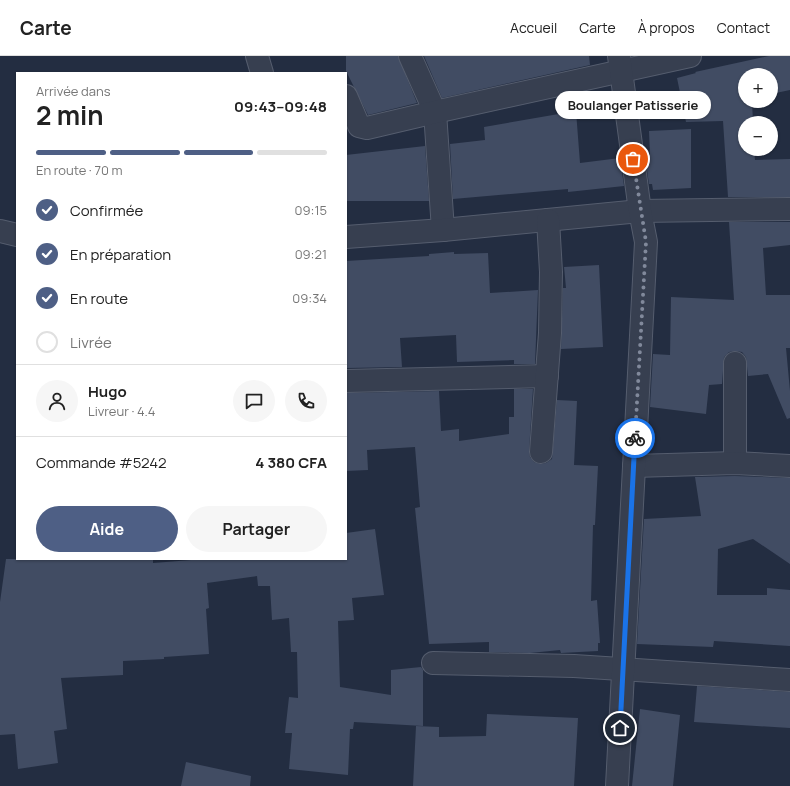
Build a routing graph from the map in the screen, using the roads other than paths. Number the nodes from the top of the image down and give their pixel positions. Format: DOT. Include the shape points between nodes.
graph roads {
  1 [pos="257,56"];
  2 [pos="410,56"];
  3 [pos="690,56"];
  4 [pos="620,64"];
  5 [pos="262,72"];
  6 [pos="347,98"];
  7 [pos="435,112"];
  8 [pos="790,209"];
  9 [pos="640,211"];
  10 [pos="548,220"];
  11 [pos="443,230"];
  12 [pos="0,231"];
  13 [pos="16,235"];
  14 [pos="347,237"];
  15 [pos="735,363"];
  16 [pos="546,376"];
  17 [pos="347,381"];
  18 [pos="541,452"];
  19 [pos="735,463"];
  20 [pos="634,466"];
  21 [pos="790,466"];
  22 [pos="433,663"];
  23 [pos="624,669"];
  24 [pos="790,680"];
  25 [pos="617,786"];
  1 -- 5 [label="street"];
  2 -- 7 [label="street"];
  3 -- 4 [label="street"];
  4 -- 7 [label="street"];
  4 -- 9 [label="street"];
  6 -- 7 [label="street" via="362,128"];
  7 -- 11 [label="street"];
  8 -- 9 [label="street"];
  9 -- 10 [label="street"];
  9 -- 20 [label="street" via="646,242"];
  10 -- 11 [label="street"];
  10 -- 16 [label="street" via="551,272"];
  11 -- 14 [label="street"];
  12 -- 13 [label="street"];
  15 -- 19 [label="street"];
  16 -- 17 [label="street"];
  16 -- 18 [label="street"];
  19 -- 20 [label="street"];
  19 -- 21 [label="street"];
  20 -- 23 [label="street"];
  22 -- 23 [label="street"];
  23 -- 24 [label="street"];
  23 -- 25 [label="street"];
}
